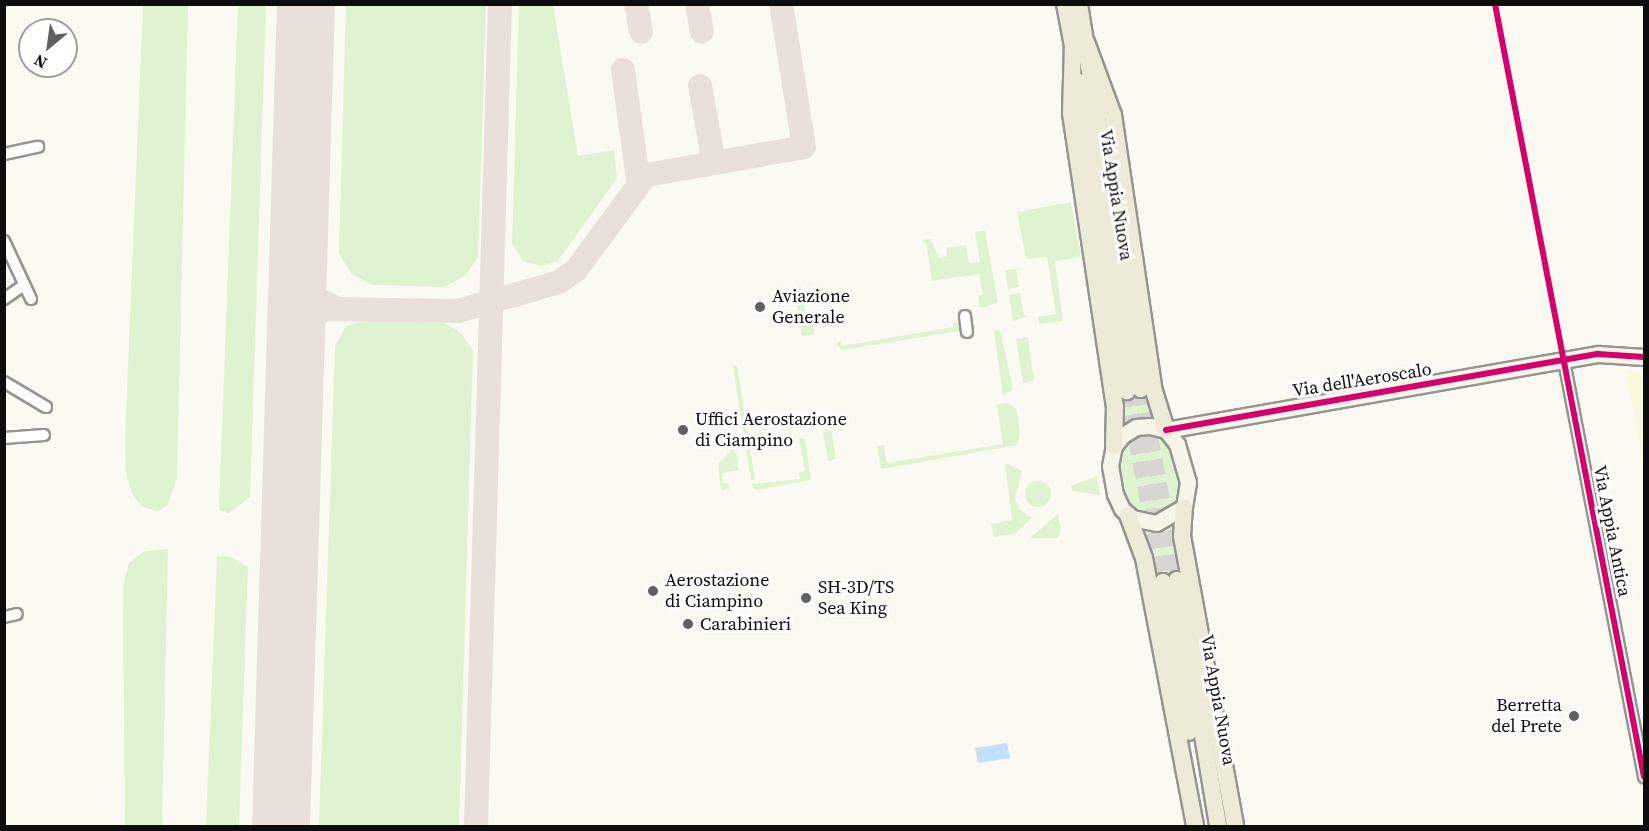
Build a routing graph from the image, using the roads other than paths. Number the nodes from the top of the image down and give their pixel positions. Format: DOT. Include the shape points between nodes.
graph roads {
  1 [pos="1065,4"];
  2 [pos="1079,4"];
  3 [pos="1079,42"];
  4 [pos="38,147"];
  5 [pos="4,154"];
  6 [pos="4,241"];
  7 [pos="24,285"];
  8 [pos="4,299"];
  9 [pos="30,299"];
  10 [pos="965,316"];
  11 [pos="967,332"];
  12 [pos="1644,357"];
  13 [pos="1564,362"];
  14 [pos="4,382"];
  15 [pos="1134,390"];
  16 [pos="46,407"];
  17 [pos="1199,422"];
  18 [pos="1166,430"];
  19 [pos="44,435"];
  20 [pos="4,438"];
  21 [pos="1114,446"];
  22 [pos="1182,454"];
  23 [pos="1184,507"];
  24 [pos="1128,514"];
  25 [pos="17,614"];
  26 [pos="4,616"];
  27 [pos="1644,777"];
  28 [pos="1195,826"];
  29 [pos="1205,826"];
  30 [pos="1218,826"];
  31 [pos="1235,826"];
  1 -- 3 [label="main road, Via Appia Nuova"];
  2 -- 3 [label="main road, Via Appia Nuova"];
  3 -- 15 [label="main road, Via Appia Nuova"];
  3 -- 18 [label="main road" via="1113,115 1154,391"];
  3 -- 21 [label="main road" via="1071,113 1115,406"];
  4 -- 5 [label="street"];
  6 -- 7 [label="street"];
  7 -- 8 [label="street"];
  7 -- 9 [label="street"];
  10 -- 11 [label="street"];
  12 -- 13 [label="street, Via dell'Aeroscalo" via="1598,354"];
  13 -- 17 [label="street, Via dell'Aeroscalo"];
  13 -- 27 [label="street, Via Appia Antica"];
  14 -- 16 [label="street"];
  17 -- 18 [label="street, Via dell'Aeroscalo"];
  17 -- 22 [label="street" via="1186,435"];
  18 -- 21 [label="street" via="1136,427"];
  18 -- 22 [label="street"];
  19 -- 20 [label="street"];
  21 -- 24 [label="street" via="1113,483 1118,502"];
  22 -- 23 [label="street" via="1188,489"];
  23 -- 24 [label="street" via="1156,523"];
  23 -- 31 [label="main road" via="1182,536"];
  24 -- 28 [label="main road" via="1144,558"];
  25 -- 26 [label="street"];
  29 -- 30 [label="main road, Via Appia Nuova" via="1170,581"];
}
